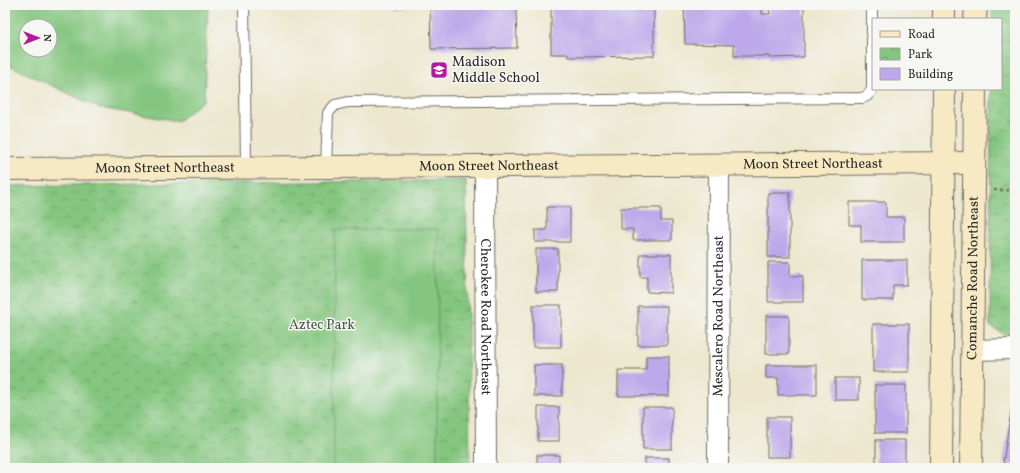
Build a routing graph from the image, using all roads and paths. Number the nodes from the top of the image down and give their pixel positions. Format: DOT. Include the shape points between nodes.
graph roads {
  1 [pos="244,5"];
  2 [pos="872,5"];
  3 [pos="944,5"];
  4 [pos="976,5"];
  5 [pos="944,18"];
  6 [pos="975,18"];
  7 [pos="944,90"];
  8 [pos="975,90"];
  9 [pos="944,163"];
  10 [pos="974,163"];
  11 [pos="719,165"];
  12 [pos="246,166"];
  13 [pos="485,166"];
  14 [pos="326,167"];
  15 [pos="5,168"];
  16 [pos="992,190"];
  17 [pos="1015,190"];
  18 [pos="1015,349"];
  19 [pos="943,350"];
  20 [pos="972,350"];
  21 [pos="486,468"];
  22 [pos="718,468"];
  23 [pos="941,468"];
  24 [pos="971,468"];
  1 -- 12 [label="lane"];
  2 -- 14 [label="lane" via="872,90 868,96 862,98 348,102 335,105 328,114"];
  3 -- 5 [label="street"];
  4 -- 6 [label="street"];
  7 -- 9 [label="street"];
  8 -- 10 [label="street, Comanche Road Northeast"];
  9 -- 10 [label="street, Moon Street Northeast"];
  9 -- 11 [label="street, Moon Street Northeast"];
  9 -- 19 [label="street"];
  10 -- 20 [label="street, Comanche Road Northeast"];
  11 -- 13 [label="street, Moon Street Northeast"];
  11 -- 22 [label="street, Mescalero Road Northeast"];
  12 -- 14 [label="street, Moon Street Northeast"];
  12 -- 15 [label="street, Moon Street Northeast"];
  13 -- 14 [label="street, Moon Street Northeast"];
  13 -- 21 [label="street, Cherokee Road Northeast"];
  16 -- 17 [label="path"];
  18 -- 20 [label="street"];
  19 -- 20 [label="street"];
  19 -- 23 [label="street"];
  20 -- 24 [label="street, Comanche Road Northeast"];
}
